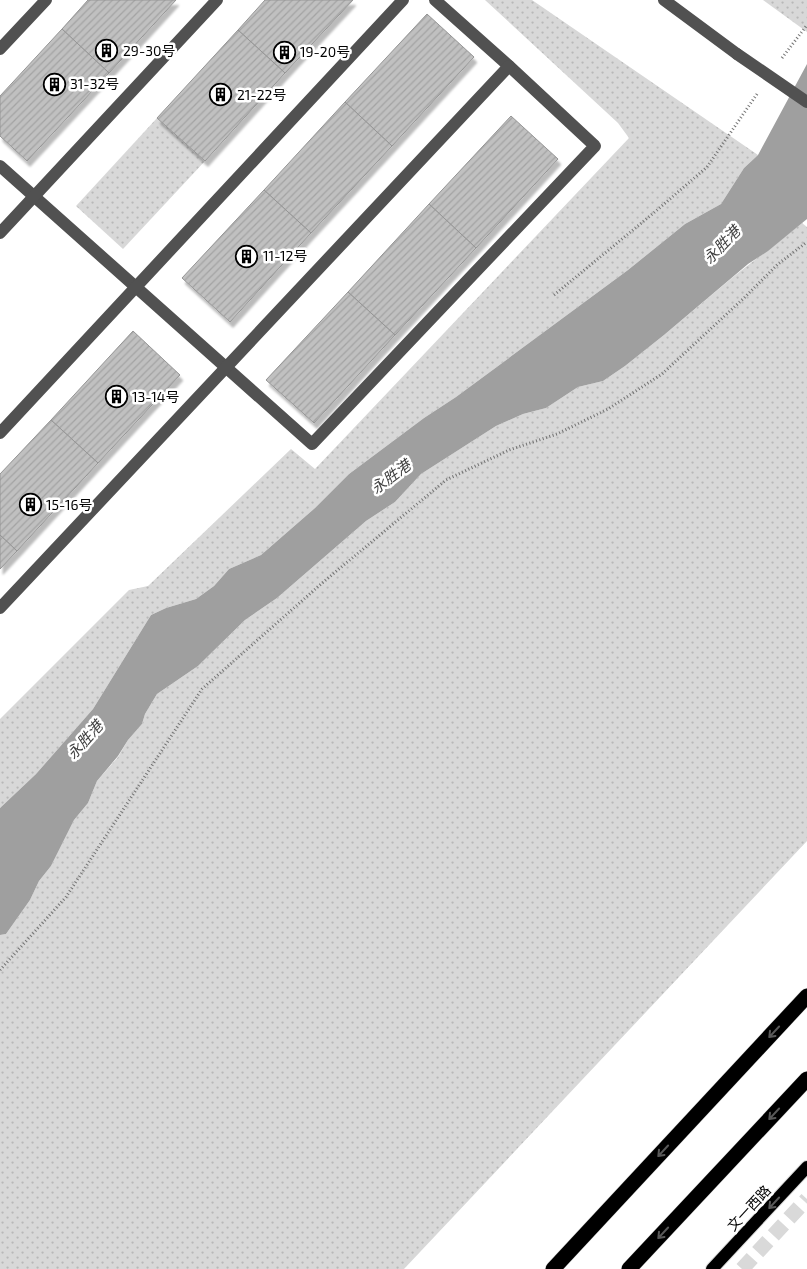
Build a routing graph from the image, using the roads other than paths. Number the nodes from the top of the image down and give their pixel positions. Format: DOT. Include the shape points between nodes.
graph roads {
  1 [pos="46,0"];
  2 [pos="217,0"];
  3 [pos="403,0"];
  4 [pos="435,0"];
  5 [pos="664,0"];
  6 [pos="0,49"];
  7 [pos="509,66"];
  8 [pos="807,102"];
  9 [pos="0,166"];
  10 [pos="34,196"];
  11 [pos="0,233"];
  12 [pos="136,287"];
  13 [pos="226,368"];
  14 [pos="0,433"];
  15 [pos="0,608"];
  16 [pos="807,996"];
  17 [pos="807,1079"];
  18 [pos="807,1167"];
  19 [pos="553,1269"];
  20 [pos="629,1269"];
  21 [pos="712,1269"];
  1 -- 6 [label="street"];
  2 -- 10 [label="street"];
  3 -- 12 [label="street"];
  4 -- 7 [label="street"];
  5 -- 8 [label="street, bridge"];
  7 -- 13 [label="street"];
  7 -- 13 [label="street" via="595,146 312,444"];
  9 -- 10 [label="street"];
  10 -- 11 [label="street"];
  10 -- 12 [label="street"];
  12 -- 13 [label="street"];
  12 -- 14 [label="street"];
  13 -- 15 [label="street"];
  16 -- 19 [label="highway, one-way"];
  17 -- 20 [label="highway, one-way"];
  18 -- 21 [label="main road, 文一西路, one-way"];
}
